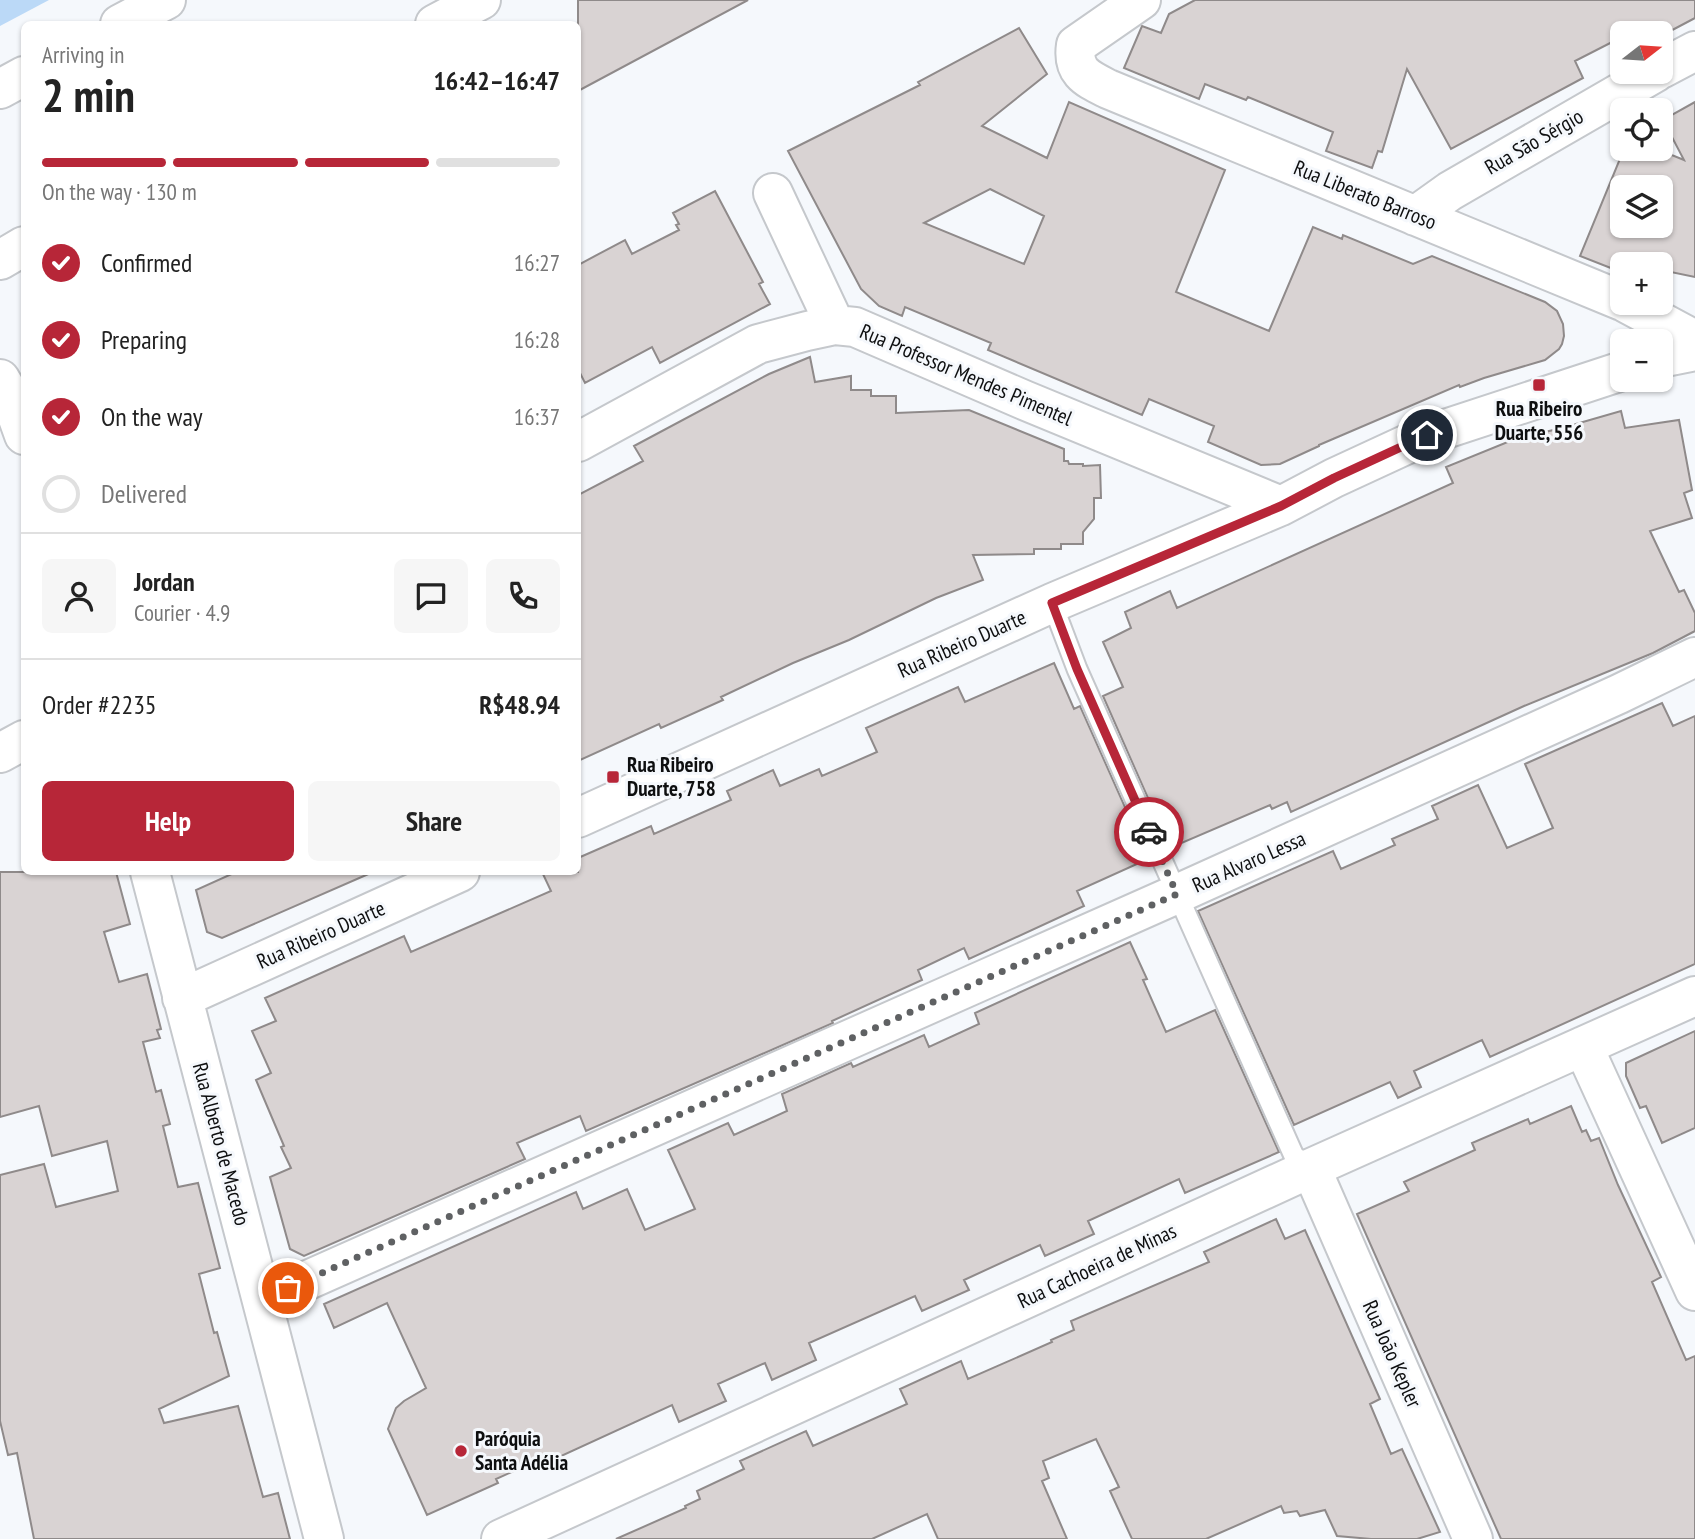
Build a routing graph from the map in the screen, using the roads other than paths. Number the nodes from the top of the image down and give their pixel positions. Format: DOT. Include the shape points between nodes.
graph roads {
  1 [pos="166,0"];
  2 [pos="481,0"];
  3 [pos="1141,0"];
  4 [pos="126,21"];
  5 [pos="441,21"];
  6 [pos="1695,51"];
  7 [pos="1673,63"];
  8 [pos="21,78"];
  9 [pos="1635,84"];
  10 [pos="0,89"];
  11 [pos="773,193"];
  12 [pos="1415,216"];
  13 [pos="21,248"];
  14 [pos="0,260"];
  15 [pos="1610,296"];
  16 [pos="1648,315"];
  17 [pos="835,325"];
  18 [pos="1695,340"];
  19 [pos="1695,351"];
  20 [pos="1673,356"];
  21 [pos="1610,375"];
  22 [pos="0,379"];
  23 [pos="21,427"];
  24 [pos="581,440"];
  25 [pos="1281,506"];
  26 [pos="1052,603"];
  27 [pos="1695,657"];
  28 [pos="21,742"];
  29 [pos="0,753"];
  30 [pos="581,817"];
  31 [pos="151,875"];
  32 [pos="453,875"];
  33 [pos="1177,894"];
  34 [pos="1695,996"];
  35 [pos="182,998"];
  36 [pos="1583,1046"];
  37 [pos="1311,1168"];
  38 [pos="1695,1291"];
  39 [pos="263,1300"];
  40 [pos="324,1539"];
  41 [pos="501,1539"];
  42 [pos="1473,1539"];
  1 -- 4 [label="street"];
  2 -- 5 [label="street"];
  3 -- 12 [label="street, Rua Liberato Barroso" via="1076,45 1074,59 1085,78"];
  6 -- 7 [label="street"];
  8 -- 10 [label="street"];
  9 -- 12 [label="street, Rua São Sérgio"];
  11 -- 17 [label="street"];
  12 -- 15 [label="street, Rua Liberato Barroso"];
  13 -- 14 [label="street"];
  16 -- 18 [label="street, Rua Liberato Barroso"];
  17 -- 24 [label="street, Rua Professor Mendes Pimentel" via="758,345"];
  17 -- 25 [label="street, Rua Professor Mendes Pimentel" via="869,332"];
  19 -- 20 [label="street"];
  21 -- 25 [label="street, Rua Ribeiro Duarte" via="1427,435"];
  22 -- 23 [label="street"];
  25 -- 26 [label="street, Rua Ribeiro Duarte"];
  26 -- 30 [label="street, Rua Ribeiro Duarte"];
  26 -- 33 [label="lane"];
  27 -- 33 [label="street, Rua Alvaro Lessa"];
  28 -- 29 [label="street"];
  31 -- 35 [label="street, Rua Alberto de Macedo"];
  32 -- 35 [label="street, Rua Ribeiro Duarte"];
  33 -- 37 [label="lane" via="1294,1156"];
  33 -- 39 [label="street, Rua Alvaro Lessa"];
  34 -- 36 [label="street, Rua Cachoeira de Minas"];
  35 -- 39 [label="street, Rua Alberto de Macedo"];
  36 -- 37 [label="street, Rua Cachoeira de Minas"];
  36 -- 38 [label="street"];
  37 -- 41 [label="street, Rua Cachoeira de Minas"];
  37 -- 42 [label="street, Rua João Kepler"];
  39 -- 40 [label="street, Rua Alberto de Macedo"];
}
